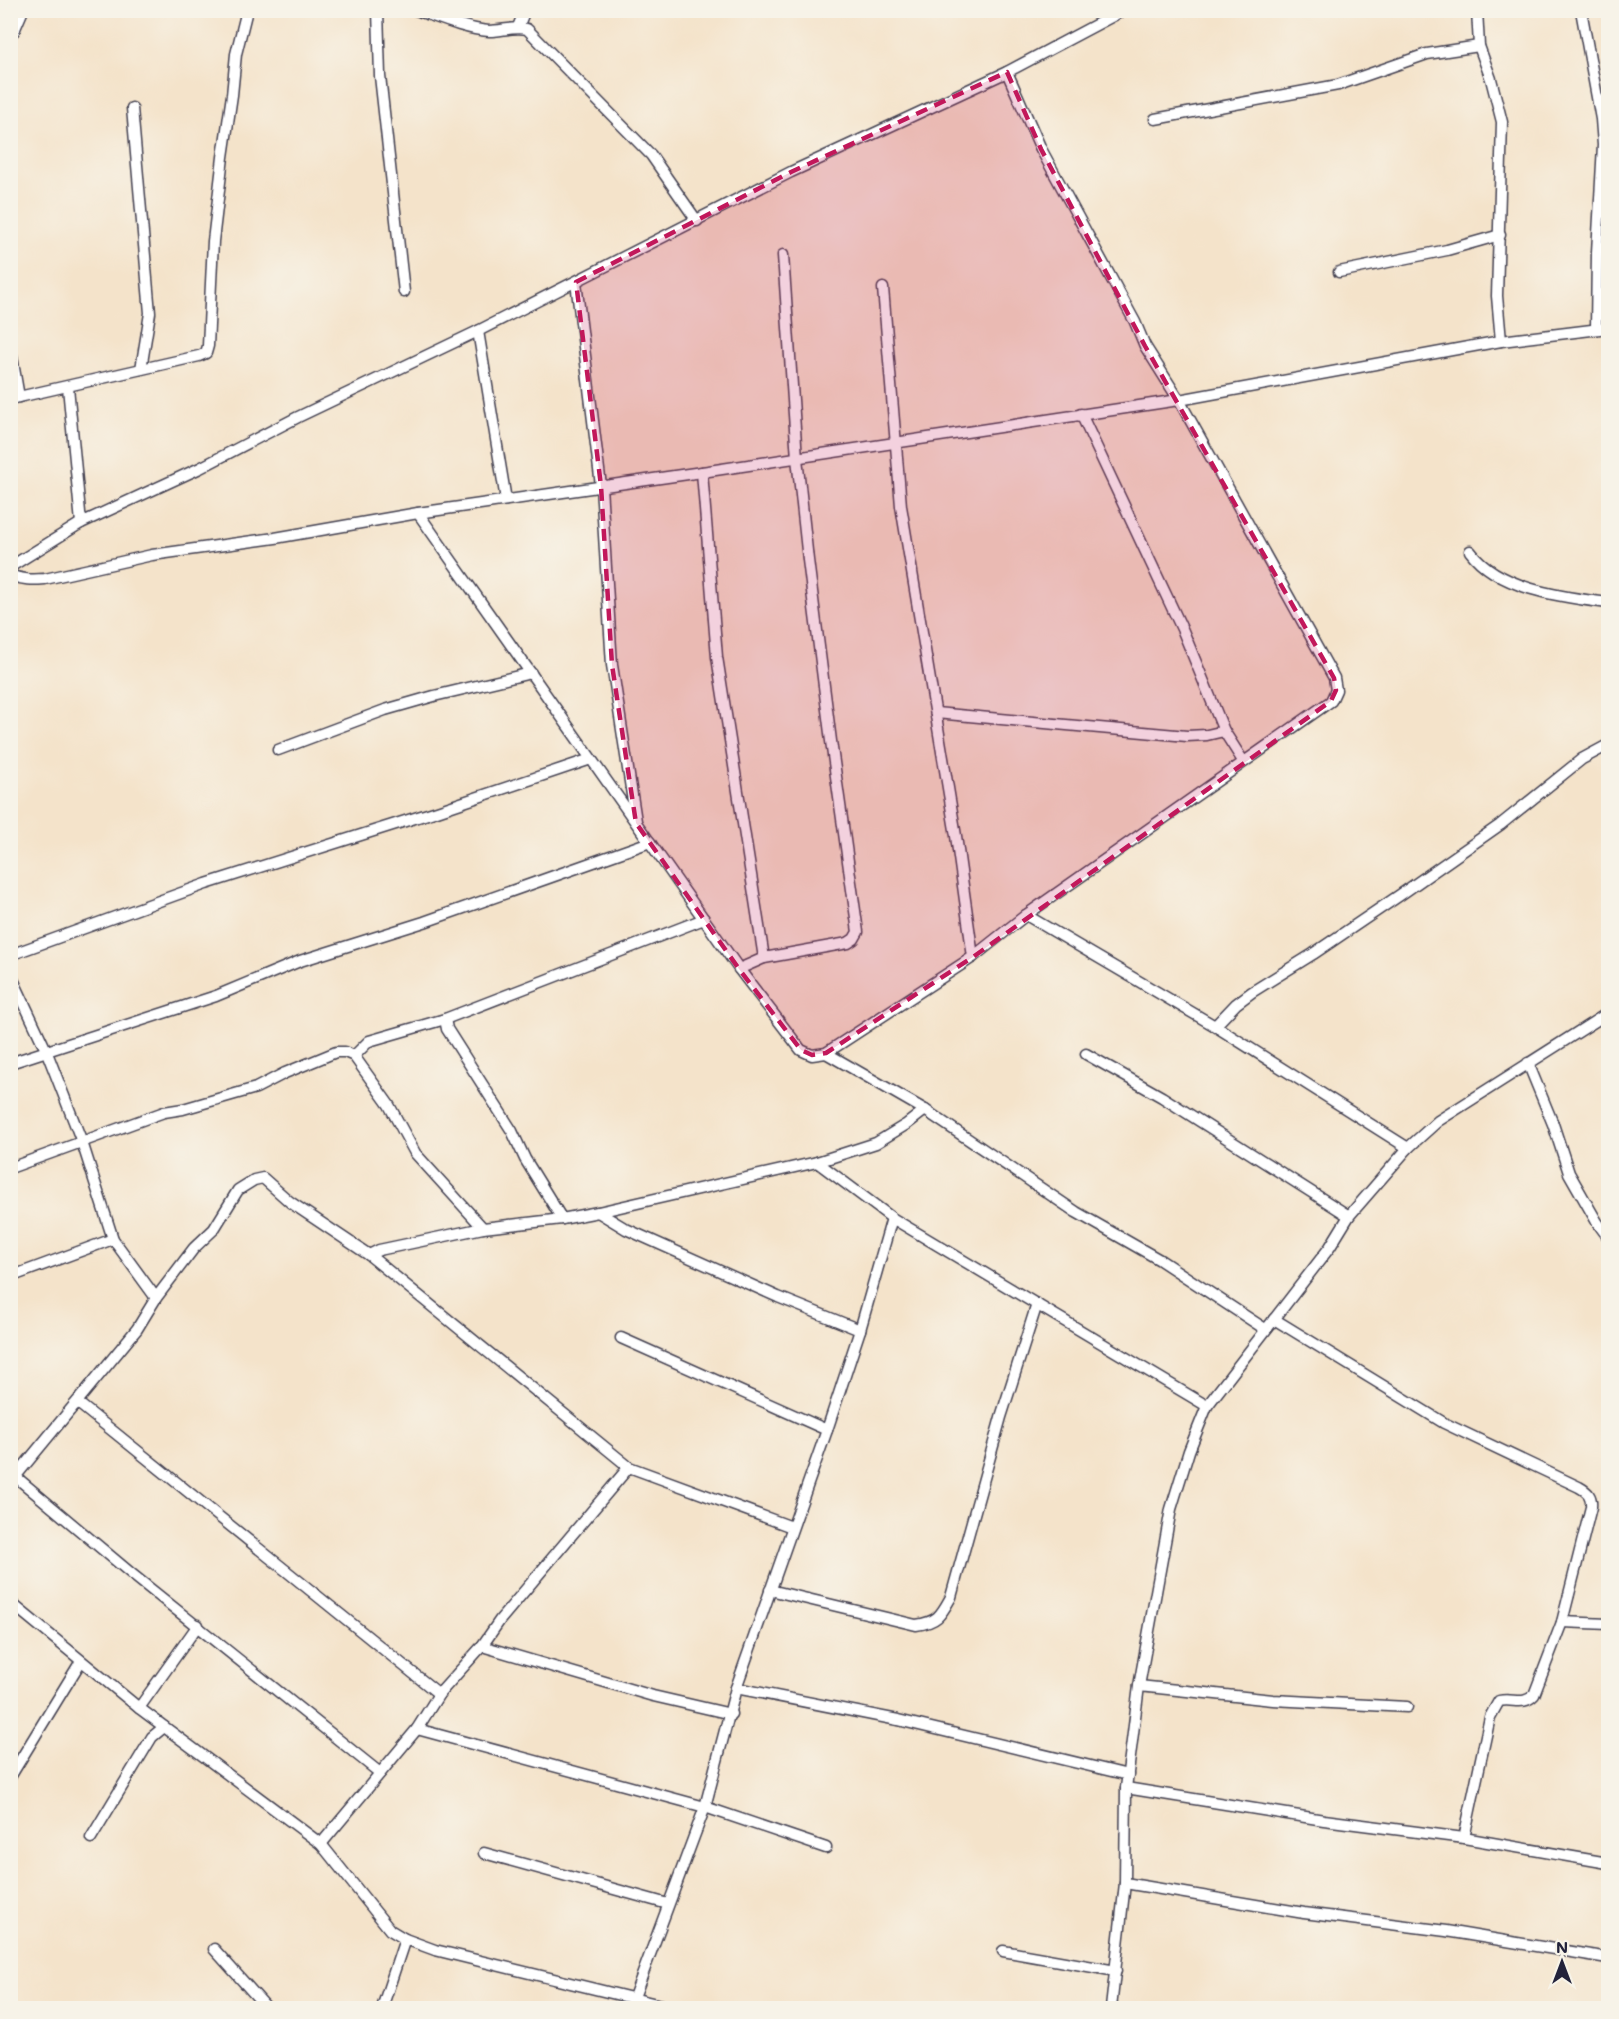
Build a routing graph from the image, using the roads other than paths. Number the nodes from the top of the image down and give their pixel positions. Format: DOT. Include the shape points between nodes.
graph roads {
  1 [pos="23,10"];
  2 [pos="247,10"];
  3 [pos="378,10"];
  4 [pos="416,10"];
  5 [pos="525,10"];
  6 [pos="1124,10"];
  7 [pos="1477,10"];
  8 [pos="1581,10"];
  9 [pos="518,27"];
  10 [pos="10,34"];
  11 [pos="1479,46"];
  12 [pos="1007,72"];
  13 [pos="132,108"];
  14 [pos="1155,119"];
  15 [pos="697,221"];
  16 [pos="1500,235"];
  17 [pos="783,255"];
  18 [pos="1339,272"];
  19 [pos="576,282"];
  20 [pos="883,288"];
  21 [pos="404,292"];
  22 [pos="1608,328"];
  23 [pos="1596,329"];
  24 [pos="478,332"];
  25 [pos="1501,341"];
  26 [pos="10,345"];
  27 [pos="141,369"];
  28 [pos="68,387"];
  29 [pos="15,398"];
  30 [pos="1179,399"];
  31 [pos="1081,414"];
  32 [pos="896,443"];
  33 [pos="797,458"];
  34 [pos="702,472"];
  35 [pos="601,486"];
  36 [pos="506,500"];
  37 [pos="418,513"];
  38 [pos="81,523"];
  39 [pos="1470,551"];
  40 [pos="10,567"];
  41 [pos="10,575"];
  42 [pos="1608,603"];
  43 [pos="531,674"];
  44 [pos="936,713"];
  45 [pos="1224,731"];
  46 [pos="1608,745"];
  47 [pos="278,750"];
  48 [pos="591,759"];
  49 [pos="1243,761"];
  50 [pos="636,823"];
  51 [pos="650,842"];
  52 [pos="1026,915"];
  53 [pos="704,919"];
  54 [pos="10,955"];
  55 [pos="973,957"];
  56 [pos="764,958"];
  57 [pos="739,969"];
  58 [pos="10,973"];
  59 [pos="1608,1015"];
  60 [pos="445,1019"];
  61 [pos="1215,1026"];
  62 [pos="46,1050"];
  63 [pos="826,1053"];
  64 [pos="1086,1054"];
  65 [pos="354,1056"];
  66 [pos="10,1063"];
  67 [pos="1528,1063"];
  68 [pos="926,1110"];
  69 [pos="82,1142"];
  70 [pos="1408,1148"];
  71 [pos="817,1162"];
  72 [pos="10,1168"];
  73 [pos="598,1212"];
  74 [pos="1349,1216"];
  75 [pos="892,1218"];
  76 [pos="562,1219"];
  77 [pos="483,1228"];
  78 [pos="1608,1237"];
  79 [pos="113,1239"];
  80 [pos="369,1255"];
  81 [pos="10,1276"];
  82 [pos="156,1298"];
  83 [pos="1037,1304"];
  84 [pos="1274,1319"];
  85 [pos="1265,1329"];
  86 [pos="860,1330"];
  87 [pos="621,1338"];
  88 [pos="78,1403"];
  89 [pos="1207,1406"];
  90 [pos="827,1430"];
  91 [pos="629,1467"];
  92 [pos="13,1480"];
  93 [pos="792,1527"];
  94 [pos="770,1590"];
  95 [pos="10,1602"];
  96 [pos="1562,1622"];
  97 [pos="1608,1624"];
  98 [pos="198,1625"];
  99 [pos="482,1646"];
  100 [pos="81,1660"];
  101 [pos="1139,1686"];
  102 [pos="736,1688"];
  103 [pos="439,1694"];
  104 [pos="1407,1707"];
  105 [pos="139,1708"];
  106 [pos="731,1714"];
  107 [pos="164,1727"];
  108 [pos="417,1729"];
  109 [pos="380,1773"];
  110 [pos="1128,1775"];
  111 [pos="10,1777"];
  112 [pos="1126,1788"];
  113 [pos="705,1807"];
  114 [pos="91,1838"];
  115 [pos="1464,1838"];
  116 [pos="321,1844"];
  117 [pos="826,1848"];
  118 [pos="484,1853"];
  119 [pos="1608,1863"];
  120 [pos="1125,1883"];
  121 [pos="668,1904"];
  122 [pos="405,1939"];
  123 [pos="214,1949"];
  124 [pos="1003,1951"];
  125 [pos="1608,1958"];
  126 [pos="1116,1971"];
  127 [pos="632,2004"];
  128 [pos="267,2008"];
  129 [pos="382,2008"];
  130 [pos="673,2008"];
  131 [pos="1110,2008"];
  1 -- 10 [label="street"];
  2 -- 27 [label="street" via="236,54 223,157 206,353"];
  3 -- 21 [label="street" via="380,76"];
  4 -- 9 [label="street" via="489,31"];
  5 -- 9 [label="street"];
  6 -- 12 [label="street"];
  7 -- 11 [label="street"];
  8 -- 23 [label="street" via="1603,145"];
  9 -- 15 [label="street" via="535,36 651,155"];
  11 -- 14 [label="street" via="1427,54 1338,85"];
  11 -- 16 [label="street" via="1502,122"];
  12 -- 15 [label="street" via="791,172"];
  12 -- 30 [label="street" via="1047,159 1145,346"];
  13 -- 27 [label="street" via="150,313"];
  15 -- 19 [label="street"];
  16 -- 18 [label="street"];
  16 -- 25 [label="street" via="1497,296"];
  17 -- 33 [label="street"];
  19 -- 24 [label="street"];
  19 -- 35 [label="street"];
  20 -- 32 [label="street"];
  22 -- 23 [label="street"];
  23 -- 25 [label="street"];
  24 -- 36 [label="street"];
  24 -- 38 [label="street"];
  25 -- 30 [label="street"];
  26 -- 29 [label="street"];
  27 -- 28 [label="street"];
  28 -- 29 [label="street"];
  28 -- 38 [label="street"];
  30 -- 31 [label="street"];
  30 -- 49 [label="street" via="1334,678 1336,690 1331,701"];
  31 -- 32 [label="street"];
  31 -- 45 [label="street" via="1183,631"];
  32 -- 33 [label="street"];
  32 -- 44 [label="street" via="901,506"];
  33 -- 34 [label="street"];
  33 -- 56 [label="street" via="858,932 848,943"];
  34 -- 35 [label="street"];
  34 -- 56 [label="street" via="717,657"];
  35 -- 36 [label="street"];
  35 -- 50 [label="street" via="612,665"];
  36 -- 37 [label="street"];
  37 -- 41 [label="street" via="152,555 45,579"];
  37 -- 43 [label="street"];
  38 -- 40 [label="street"];
  39 -- 42 [label="street" via="1479,564 1506,579 1562,596"];
  43 -- 47 [label="street" via="385,710"];
  43 -- 48 [label="street"];
  44 -- 45 [label="street" via="1187,736"];
  44 -- 55 [label="street"];
  45 -- 49 [label="street"];
  46 -- 61 [label="street" via="1582,759 1500,825 1400,895 1252,992"];
  48 -- 50 [label="street"];
  48 -- 54 [label="street" via="206,884"];
  49 -- 52 [label="street"];
  50 -- 51 [label="street"];
  51 -- 53 [label="street"];
  51 -- 62 [label="street" via="300,961 216,996"];
  52 -- 55 [label="street"];
  52 -- 61 [label="street"];
  53 -- 57 [label="street"];
  53 -- 60 [label="street"];
  55 -- 63 [label="street"];
  56 -- 57 [label="street"];
  57 -- 63 [label="street" via="801,1050 812,1055"];
  58 -- 62 [label="street"];
  59 -- 67 [label="street"];
  60 -- 65 [label="street" via="369,1041"];
  60 -- 76 [label="street" via="447,1029"];
  61 -- 70 [label="street"];
  62 -- 66 [label="street"];
  62 -- 69 [label="street"];
  63 -- 68 [label="street"];
  64 -- 74 [label="street" via="1162,1097"];
  65 -- 69 [label="street" via="336,1052 256,1088 165,1112"];
  65 -- 77 [label="street" via="390,1105 415,1153"];
  67 -- 70 [label="street" via="1438,1121"];
  67 -- 78 [label="street" via="1569,1173"];
  68 -- 71 [label="street" via="876,1143"];
  68 -- 85 [label="street" via="1076,1212 1160,1260"];
  69 -- 72 [label="street"];
  69 -- 79 [label="street"];
  70 -- 74 [label="street"];
  71 -- 73 [label="street"];
  71 -- 75 [label="street"];
  73 -- 76 [label="street"];
  73 -- 86 [label="street" via="636,1234"];
  74 -- 84 [label="street"];
  75 -- 83 [label="street"];
  75 -- 86 [label="street"];
  76 -- 77 [label="street"];
  77 -- 80 [label="street"];
  79 -- 81 [label="street"];
  79 -- 82 [label="street"];
  80 -- 82 [label="street" via="290,1202 263,1178 238,1190 214,1229 194,1248"];
  80 -- 91 [label="street"];
  82 -- 88 [label="street" via="137,1329"];
  83 -- 89 [label="street"];
  83 -- 94 [label="street" via="951,1597 942,1613 931,1623 916,1625"];
  84 -- 85 [label="street"];
  84 -- 96 [label="street" via="1444,1423 1587,1492 1592,1499 1591,1507"];
  85 -- 89 [label="street"];
  86 -- 90 [label="street"];
  87 -- 90 [label="street"];
  88 -- 92 [label="street"];
  88 -- 103 [label="street"];
  89 -- 101 [label="street" via="1171,1509"];
  90 -- 93 [label="street"];
  91 -- 93 [label="street"];
  91 -- 99 [label="street"];
  92 -- 98 [label="street"];
  93 -- 94 [label="street"];
  94 -- 102 [label="street"];
  95 -- 100 [label="street"];
  96 -- 97 [label="street"];
  96 -- 115 [label="street" via="1534,1695 1522,1702 1506,1699 1494,1706"];
  98 -- 105 [label="street"];
  98 -- 109 [label="street"];
  99 -- 103 [label="street"];
  99 -- 106 [label="street" via="653,1696"];
  100 -- 105 [label="street"];
  100 -- 111 [label="street"];
  101 -- 104 [label="street" via="1273,1700"];
  101 -- 110 [label="street"];
  102 -- 106 [label="street"];
  102 -- 110 [label="street" via="898,1720"];
  103 -- 108 [label="street"];
  105 -- 107 [label="street"];
  106 -- 113 [label="street"];
  107 -- 114 [label="street" via="152,1737 134,1764"];
  107 -- 116 [label="street"];
  108 -- 109 [label="street"];
  108 -- 113 [label="street"];
  109 -- 116 [label="street"];
  110 -- 112 [label="street"];
  112 -- 115 [label="street"];
  112 -- 120 [label="street"];
  113 -- 117 [label="street"];
  113 -- 121 [label="street"];
  115 -- 119 [label="street"];
  116 -- 122 [label="street" via="390,1929"];
  118 -- 121 [label="street"];
  120 -- 125 [label="street"];
  120 -- 126 [label="street"];
  121 -- 127 [label="street"];
  122 -- 127 [label="street"];
  122 -- 129 [label="street"];
  123 -- 128 [label="street"];
  124 -- 126 [label="street"];
  126 -- 131 [label="street"];
  127 -- 130 [label="street"];
}
